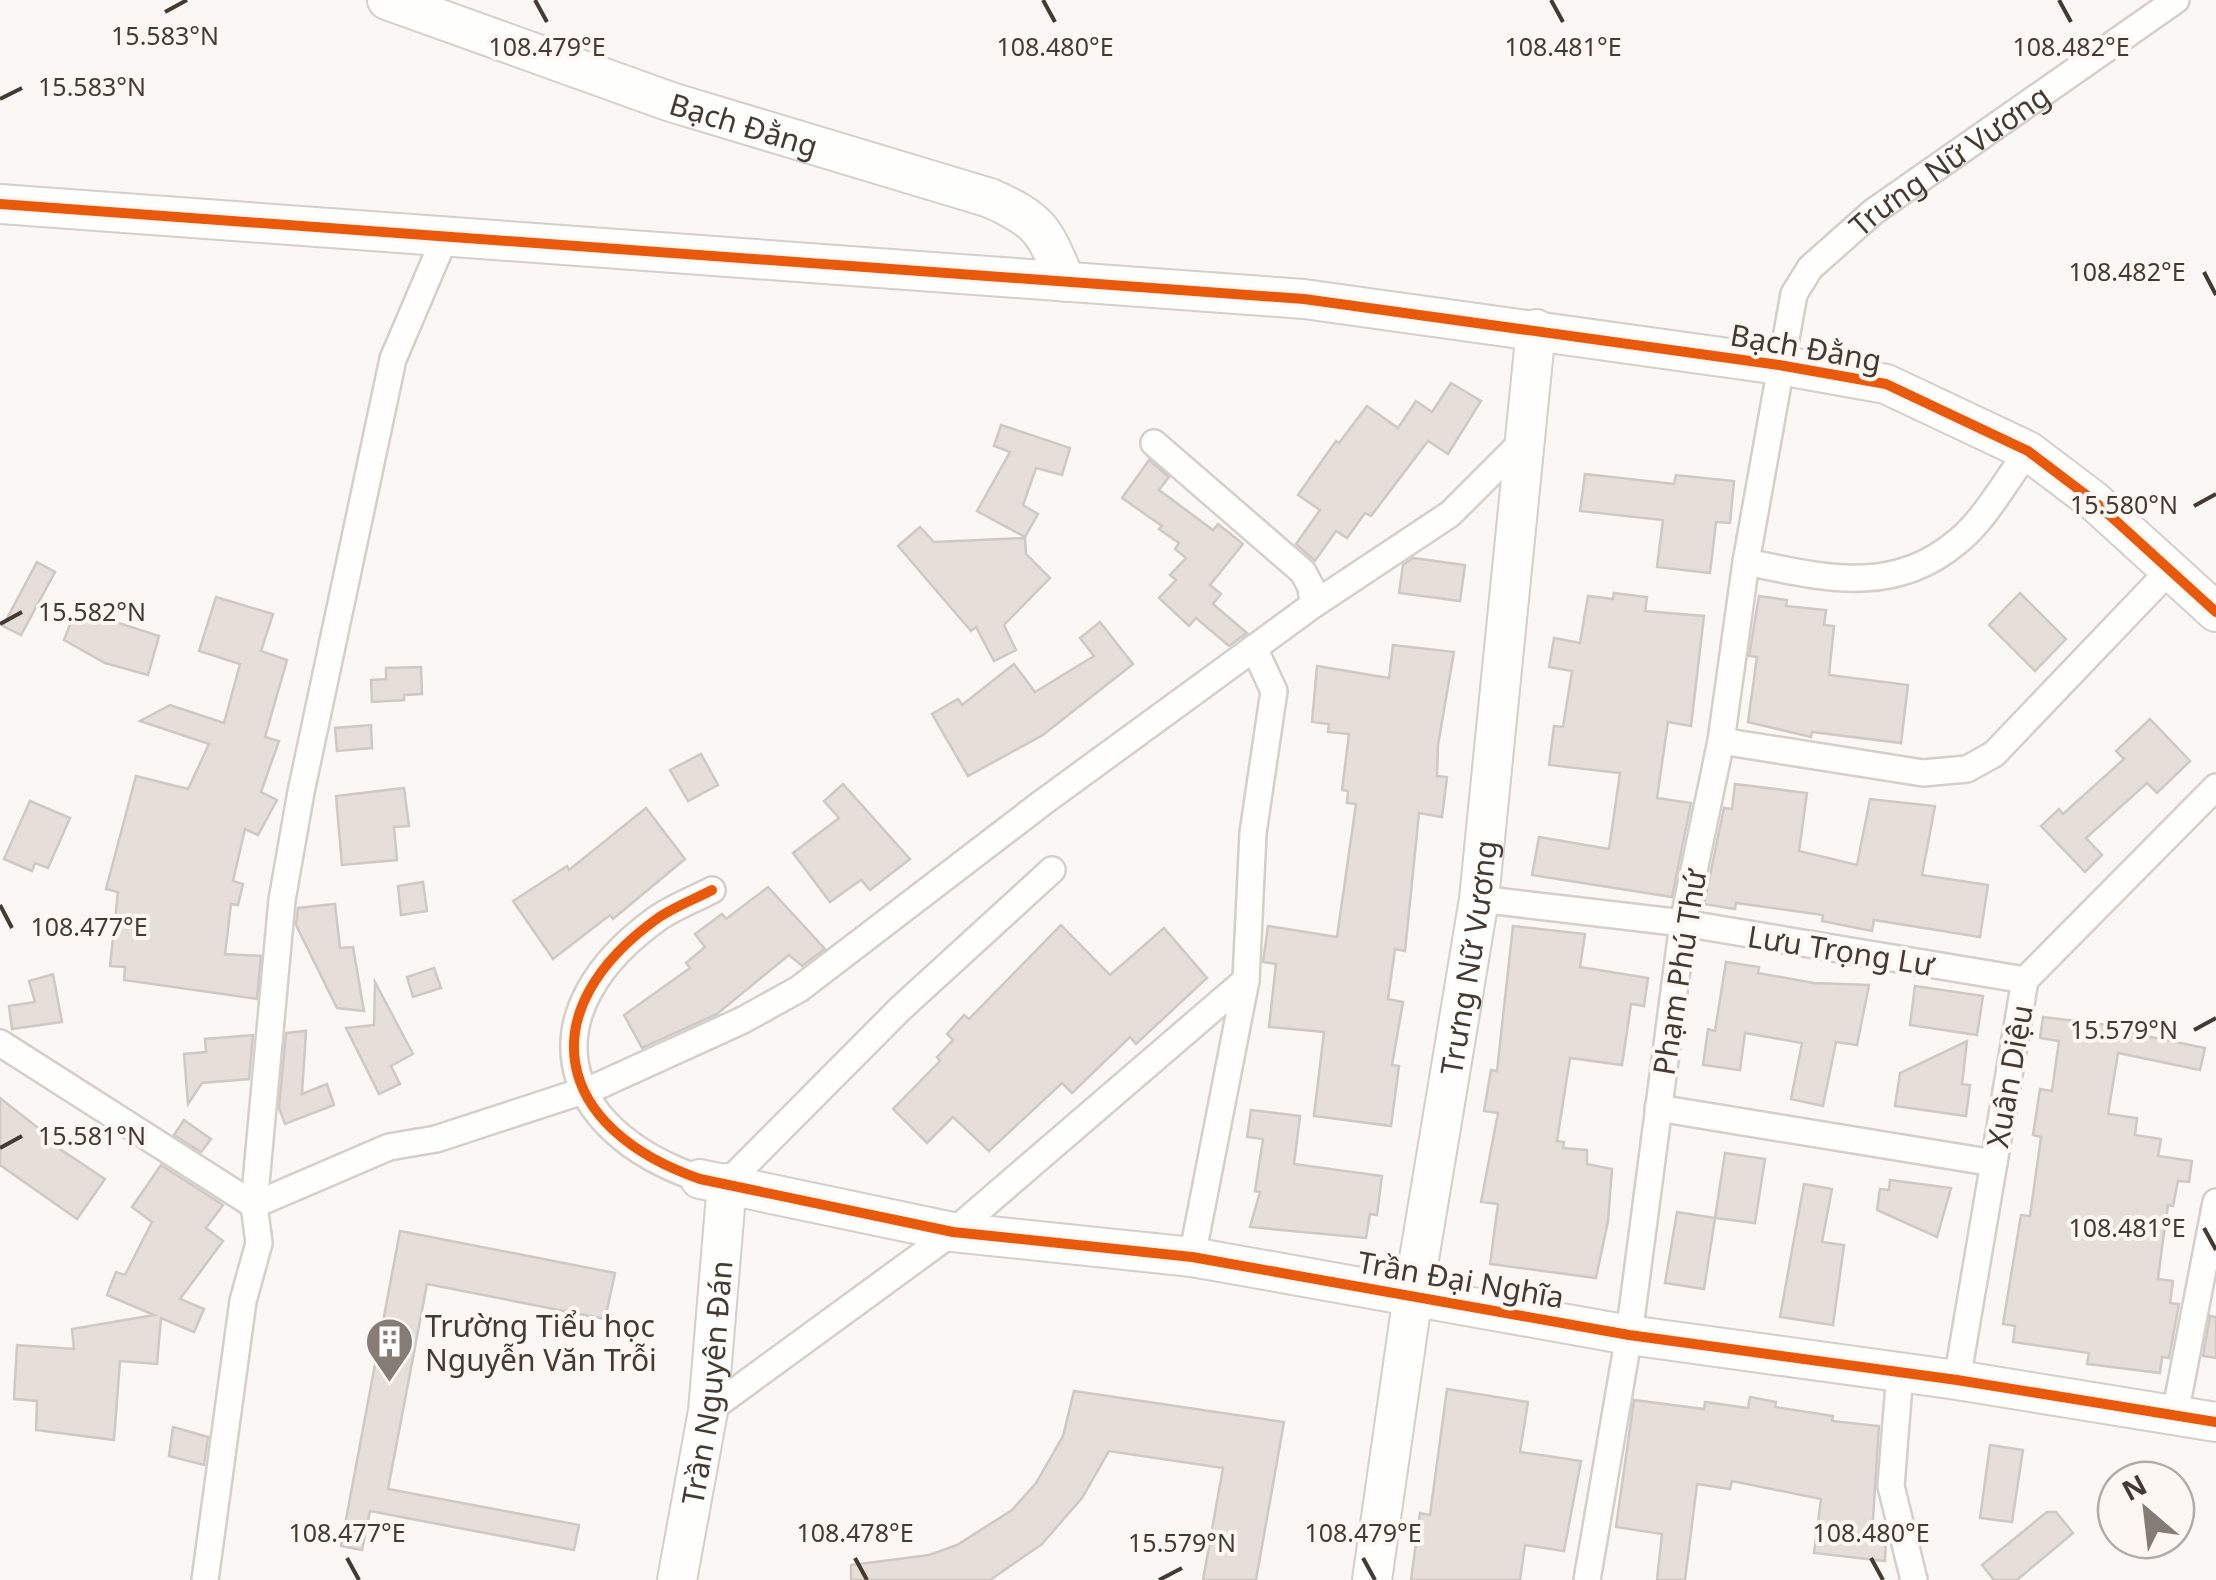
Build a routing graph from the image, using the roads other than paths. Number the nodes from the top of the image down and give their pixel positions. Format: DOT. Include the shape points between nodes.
graph roads {
  1 [pos="387,0"];
  2 [pos="2176,0"];
  3 [pos="0,204"];
  4 [pos="446,237"];
  5 [pos="1066,282"];
  6 [pos="1536,330"];
  7 [pos="1779,365"];
  8 [pos="1529,434"];
  9 [pos="1154,444"];
  10 [pos="2028,451"];
  11 [pos="1746,562"];
  12 [pos="2168,572"];
  13 [pos="1312,605"];
  14 [pos="2216,612"];
  15 [pos="1254,648"];
  16 [pos="1721,741"];
  17 [pos="2216,787"];
  18 [pos="1052,870"];
  19 [pos="712,890"];
  20 [pos="1479,898"];
  21 [pos="1683,923"];
  22 [pos="1246,980"];
  23 [pos="2025,980"];
  24 [pos="0,1043"];
  25 [pos="583,1092"];
  26 [pos="1658,1108"];
  27 [pos="1994,1163"];
  28 [pos="713,1181"];
  29 [pos="2216,1202"];
  30 [pos="254,1205"];
  31 [pos="953,1232"];
  32 [pos="1192,1257"];
  33 [pos="1413,1296"];
  34 [pos="1629,1335"];
  35 [pos="1900,1372"];
  36 [pos="1958,1380"];
  37 [pos="708,1410"];
  38 [pos="2175,1414"];
  39 [pos="2216,1422"];
  40 [pos="205,1580"];
  41 [pos="677,1580"];
  42 [pos="1372,1580"];
  43 [pos="1586,1580"];
  44 [pos="1914,1580"];
  1 -- 5 [label="street, Bạch Đằng" via="672,102 990,198 1030,216"];
  2 -- 7 [label="street, Trưng Nữ Vương" via="1888,201 1810,268 1794,294"];
  3 -- 4 [label="street, Bạch Đằng"];
  4 -- 5 [label="street, Bạch Đằng"];
  4 -- 30 [label="street" via="393,359 301,792 282,900"];
  5 -- 6 [label="street, Bạch Đằng" via="1304,299"];
  6 -- 7 [label="street, Bạch Đằng"];
  6 -- 8 [label="street, Trưng Nữ Vương"];
  7 -- 10 [label="street, Bạch Đằng" via="1886,384"];
  7 -- 11 [label="street, Phạm Phú Thứ"];
  8 -- 13 [label="street" via="1450,514"];
  8 -- 20 [label="street, Trưng Nữ Vương"];
  9 -- 13 [label="street" via="1303,572"];
  10 -- 11 [label="street" via="1959,542 1910,572 1868,581"];
  10 -- 12 [label="street, Bạch Đằng" via="2094,501"];
  11 -- 16 [label="street, Phạm Phú Thứ"];
  12 -- 14 [label="street, Bạch Đằng"];
  12 -- 16 [label="street" via="1994,754 1967,770 1923,773"];
  13 -- 15 [label="street"];
  15 -- 22 [label="street" via="1274,691 1253,833"];
  15 -- 25 [label="street" via="799,988"];
  16 -- 21 [label="street, Phạm Phú Thứ"];
  17 -- 23 [label="street, Xuân Diệu"];
  18 -- 28 [label="street"];
  19 -- 25 [label="street" via="658,918 607,966 572,1036"];
  20 -- 21 [label="street, Lưu Trọng Lư"];
  20 -- 33 [label="street, Trưng Nữ Vương"];
  21 -- 23 [label="street, Lưu Trọng Lư"];
  21 -- 26 [label="street, Phạm Phú Thứ"];
  22 -- 31 [label="street"];
  22 -- 32 [label="street"];
  23 -- 27 [label="street, Xuân Diệu"];
  24 -- 30 [label="street"];
  25 -- 28 [label="street" via="588,1106 665,1167"];
  25 -- 30 [label="street" via="436,1139 388,1147"];
  26 -- 27 [label="street"];
  26 -- 34 [label="street, Phạm Phú Thứ"];
  27 -- 36 [label="street, Xuân Diệu"];
  28 -- 31 [label="street, Trần Đại Nghĩa"];
  28 -- 37 [label="street, Trần Nguyên Đán"];
  29 -- 38 [label="street"];
  30 -- 40 [label="street" via="259,1243 243,1301"];
  31 -- 32 [label="street, Trần Đại Nghĩa"];
  31 -- 37 [label="street"];
  32 -- 33 [label="street, Trần Đại Nghĩa"];
  33 -- 34 [label="street, Trần Đại Nghĩa"];
  33 -- 42 [label="street, Trưng Nữ Vương"];
  34 -- 35 [label="street, Trần Đại Nghĩa"];
  34 -- 43 [label="street, Phạm Phú Thứ"];
  35 -- 36 [label="street, Trần Đại Nghĩa"];
  35 -- 44 [label="street" via="1891,1486"];
  36 -- 38 [label="street, Trần Đại Nghĩa"];
  37 -- 41 [label="street, Trần Nguyên Đán"];
  38 -- 39 [label="street, Trần Đại Nghĩa"];
}
